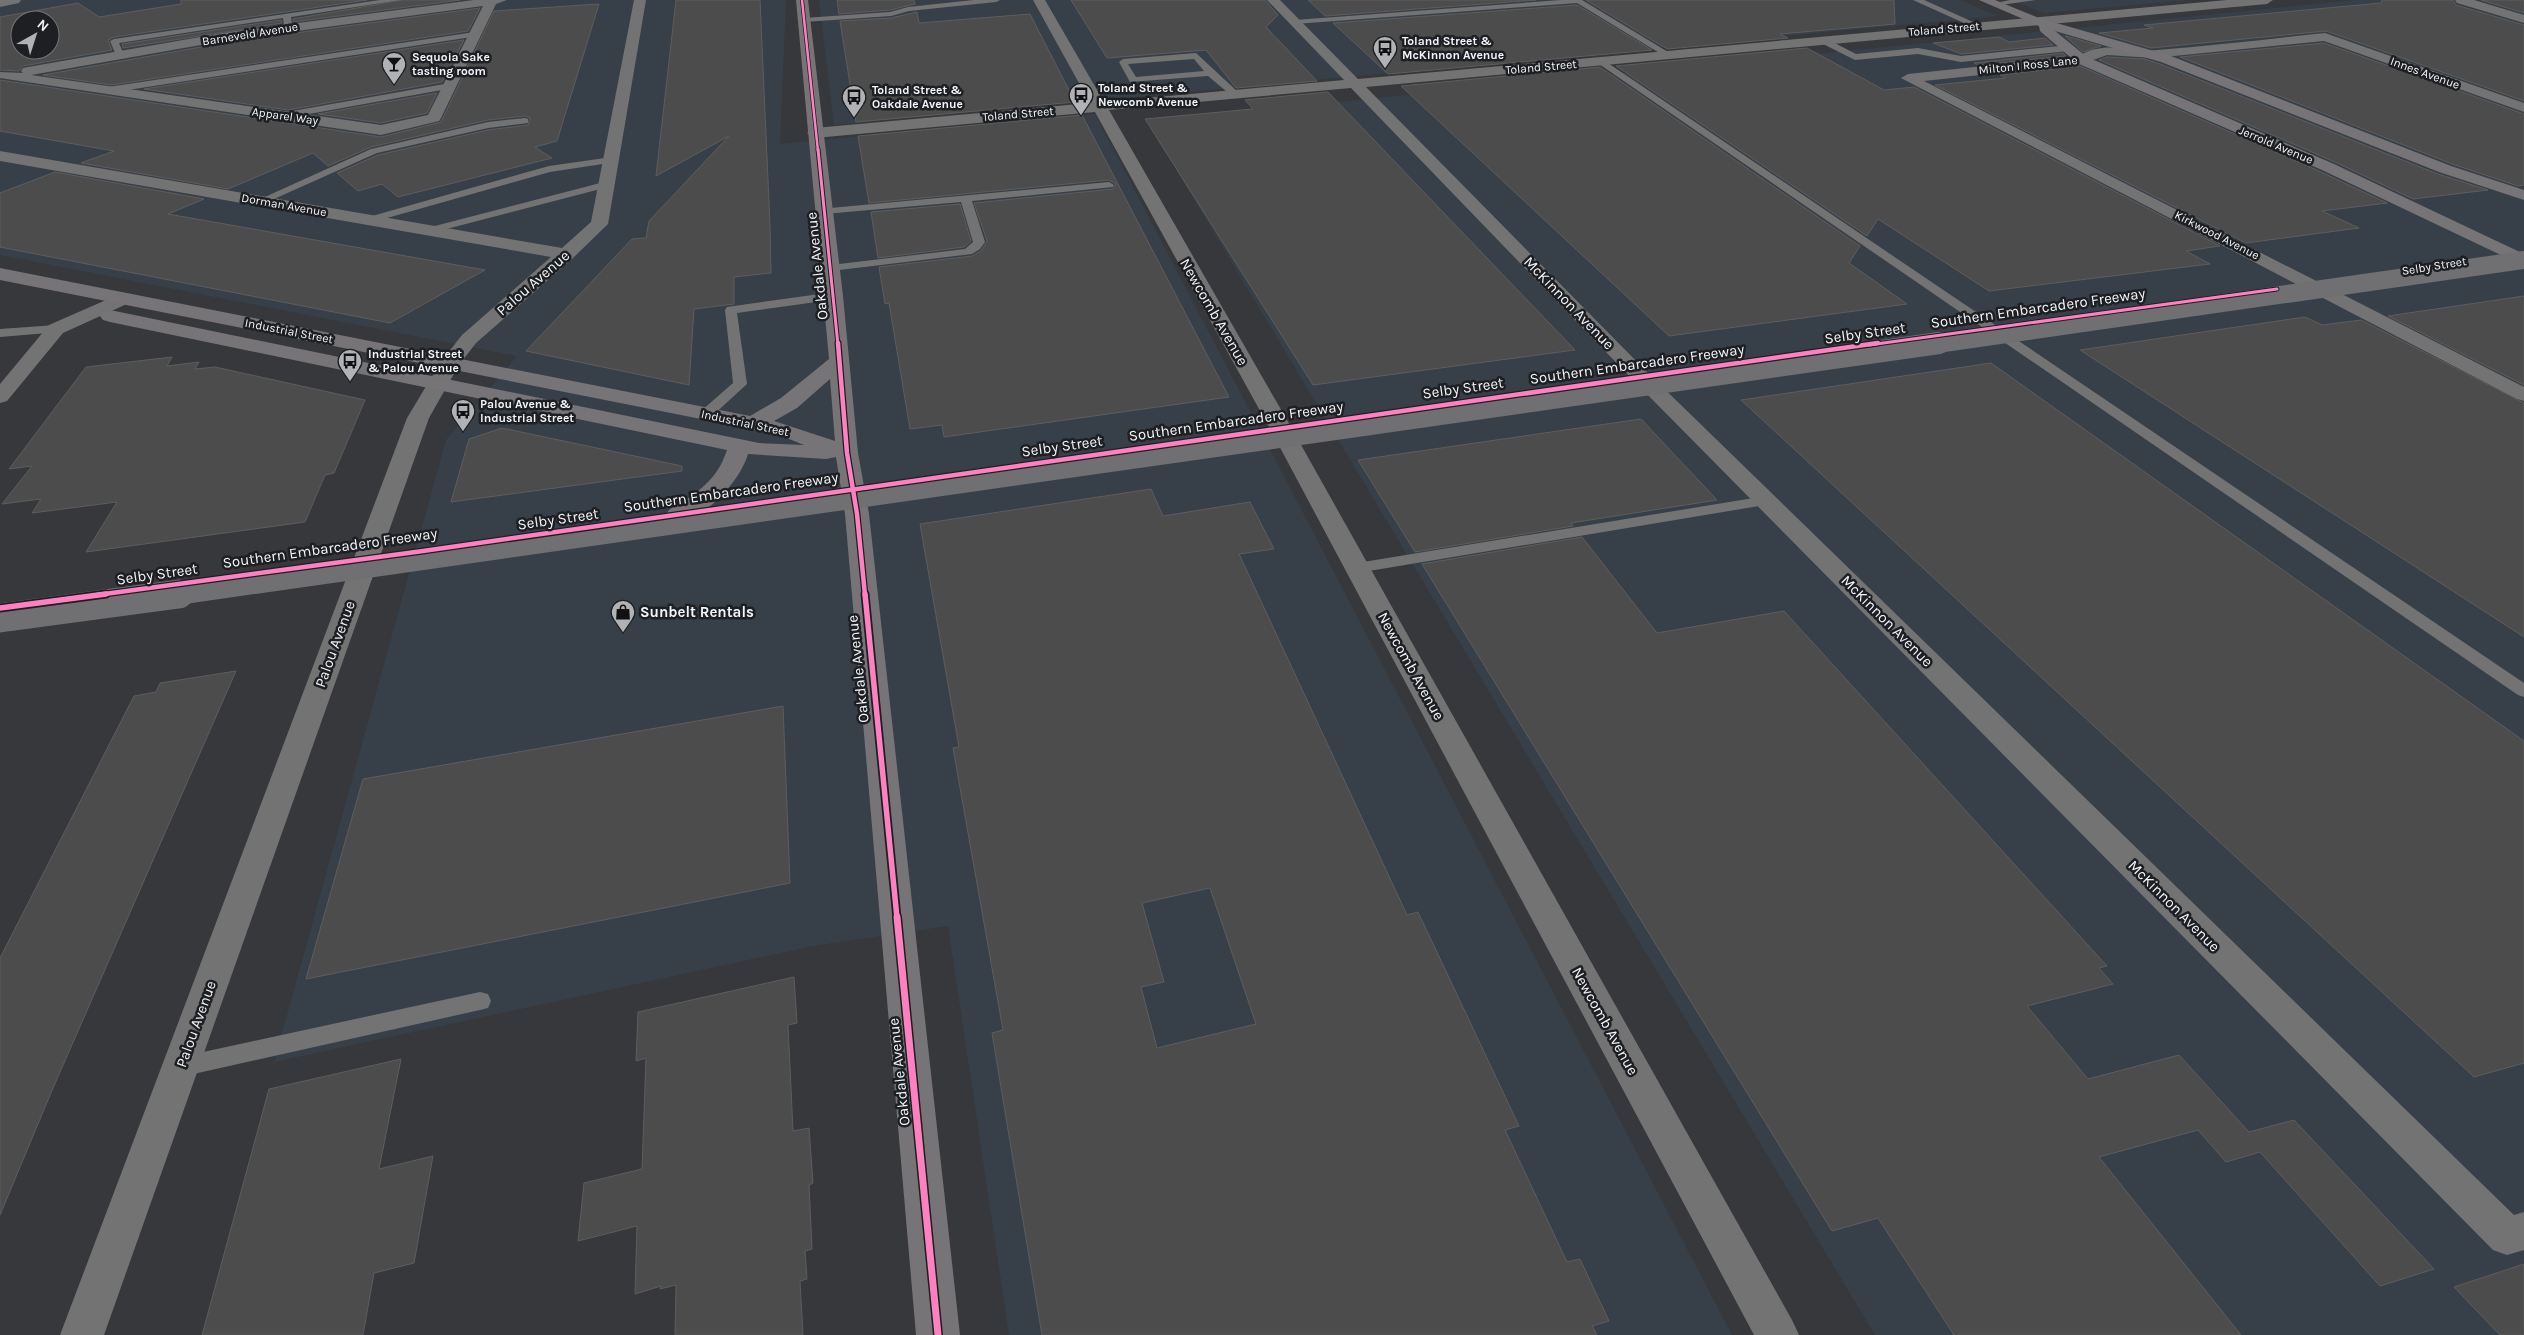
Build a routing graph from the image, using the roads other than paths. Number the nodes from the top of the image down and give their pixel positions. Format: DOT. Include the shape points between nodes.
graph roads {
  1 [pos="15,0"];
  2 [pos="396,0"];
  3 [pos="497,0"];
  4 [pos="640,0"];
  5 [pos="802,0"];
  6 [pos="996,0"];
  7 [pos="1039,0"];
  8 [pos="1272,0"];
  9 [pos="1916,0"];
  10 [pos="2031,0"];
  11 [pos="2267,0"];
  12 [pos="2461,0"];
  13 [pos="1990,2"];
  14 [pos="0,3"];
  15 [pos="448,3"];
  16 [pos="2524,19"];
  17 [pos="804,20"];
  18 [pos="288,21"];
  19 [pos="2035,21"];
  20 [pos="1295,22"];
  21 [pos="1978,26"];
  22 [pos="476,34"];
  23 [pos="1897,34"];
  24 [pos="2325,37"];
  25 [pos="1824,41"];
  26 [pos="2069,48"];
  27 [pos="1918,51"];
  28 [pos="2154,54"];
  29 [pos="1669,55"];
  30 [pos="2082,60"];
  31 [pos="1602,62"];
  32 [pos="1210,73"];
  33 [pos="3,76"];
  34 [pos="1908,78"];
  35 [pos="1357,85"];
  36 [pos="450,86"];
  37 [pos="108,90"];
  38 [pos="1236,95"];
  39 [pos="1098,107"];
  40 [pos="2524,108"];
  41 [pos="281,116"];
  42 [pos="525,122"];
  43 [pos="815,133"];
  44 [pos="0,156"];
  45 [pos="612,160"];
  46 [pos="608,184"];
  47 [pos="1108,185"];
  48 [pos="2524,195"];
  49 [pos="966,198"];
  50 [pos="261,201"];
  51 [pos="824,212"];
  52 [pos="369,220"];
  53 [pos="431,230"];
  54 [pos="567,254"];
  55 [pos="2521,256"];
  56 [pos="831,268"];
  57 [pos="0,274"];
  58 [pos="2345,279"];
  59 [pos="2277,289"];
  60 [pos="0,293"];
  61 [pos="834,296"];
  62 [pos="122,299"];
  63 [pos="93,312"];
  64 [pos="1993,328"];
  65 [pos="56,329"];
  66 [pos="0,333"];
  67 [pos="840,360"];
  68 [pos="450,363"];
  69 [pos="1640,376"];
  70 [pos="437,383"];
  71 [pos="2524,395"];
  72 [pos="0,397"];
  73 [pos="706,414"];
  74 [pos="754,423"];
  75 [pos="1280,427"];
  76 [pos="739,446"];
  77 [pos="847,453"];
  78 [pos="854,488"];
  79 [pos="1766,501"];
  80 [pos="678,514"];
  81 [pos="366,558"];
  82 [pos="1357,568"];
  83 [pos="0,606"];
  84 [pos="0,618"];
  85 [pos="2524,691"];
  86 [pos="480,1000"];
  87 [pos="180,1067"];
  88 [pos="2516,1234"];
  89 [pos="82,1335"];
  90 [pos="938,1335"];
  91 [pos="1777,1335"];
  1 -- 14 [label="street"];
  2 -- 18 [label="lane"];
  3 -- 15 [label="street, Barneveld Avenue"];
  3 -- 22 [label="street, Apparel Way"];
  4 -- 45 [label="street, Palou Avenue"];
  5 -- 17 [label="street, Oakdale Avenue"];
  6 -- 17 [label="lane" via="891,14"];
  7 -- 39 [label="street, Newcomb Avenue"];
  8 -- 20 [label="street, McKinnon Avenue"];
  9 -- 21 [label="lane"];
  10 -- 13 [label="lane"];
  11 -- 19 [label="street, Toland Street"];
  12 -- 16 [label="street"];
  13 -- 19 [label="street, Jerrold Avenue"];
  15 -- 18 [label="street, Barneveld Avenue"];
  17 -- 43 [label="street, Oakdale Avenue"];
  18 -- 33 [label="street, Barneveld Avenue"];
  19 -- 21 [label="street, Toland Street"];
  19 -- 26 [label="street, Jerrold Avenue"];
  19 -- 28 [label="street, Jerrold Avenue"];
  20 -- 29 [label="lane" via="1578,1"];
  20 -- 35 [label="street, McKinnon Avenue"];
  21 -- 23 [label="street, Toland Street"];
  22 -- 36 [label="street, Apparel Way"];
  22 -- 37 [label="lane"];
  23 -- 25 [label="street, Toland Street"];
  23 -- 27 [label="lane" via="1919,46"];
  24 -- 28 [label="street, Milton I Ross Lane"];
  24 -- 40 [label="street, Innes Avenue"];
  25 -- 27 [label="lane" via="1855,57"];
  25 -- 29 [label="street, Toland Street"];
  26 -- 27 [label="lane" via="1961,59"];
  26 -- 30 [label="street, Jerrold Avenue"];
  28 -- 30 [label="street, Milton I Ross Lane" via="2126,50 2090,53"];
  28 -- 48 [label="street, Jerrold Avenue" via="2445,169"];
  29 -- 31 [label="street, Toland Street"];
  30 -- 34 [label="street, Milton I Ross Lane"];
  30 -- 55 [label="street, Jerrold Avenue" via="2328,167"];
  31 -- 35 [label="street, Toland Street"];
  31 -- 64 [label="lane"];
  32 -- 32 [label="lane" via="1133,80 1123,62 1196,56"];
  32 -- 38 [label="lane"];
  33 -- 37 [label="street, Apparel Way"];
  34 -- 71 [label="street, Kirkwood Avenue"];
  35 -- 38 [label="street, Toland Street"];
  35 -- 69 [label="street, McKinnon Avenue"];
  36 -- 41 [label="lane"];
  36 -- 41 [label="street, Apparel Way" via="434,118 381,130"];
  37 -- 41 [label="street, Apparel Way"];
  38 -- 39 [label="street, Toland Street"];
  39 -- 43 [label="street, Toland Street"];
  39 -- 75 [label="street, Newcomb Avenue"];
  42 -- 50 [label="lane" via="488,125 374,151"];
  43 -- 51 [label="street, Oakdale Avenue"];
  44 -- 50 [label="street, Dorman Avenue"];
  45 -- 46 [label="street, Palou Avenue"];
  45 -- 52 [label="lane" via="549,169"];
  46 -- 53 [label="lane"];
  46 -- 54 [label="street, Palou Avenue" via="599,224"];
  47 -- 49 [label="lane"];
  49 -- 51 [label="lane"];
  49 -- 56 [label="lane" via="979,242 968,252"];
  50 -- 52 [label="street, Dorman Avenue"];
  51 -- 56 [label="street, Oakdale Avenue"];
  52 -- 53 [label="street, Dorman Avenue"];
  53 -- 54 [label="street, Dorman Avenue"];
  54 -- 68 [label="street, Palou Avenue" via="470,339"];
  55 -- 58 [label="street, Selby Street"];
  55 -- 83 [label="highway, Southern Embarcadero Freeway"];
  55 -- 84 [label="highway, Southern Embarcadero Freeway, bridge"];
  56 -- 61 [label="street, Oakdale Avenue"];
  57 -- 62 [label="street, Industrial Street"];
  59 -- 64 [label="street, Selby Street"];
  60 -- 63 [label="street, Industrial Street"];
  61 -- 67 [label="street, Oakdale Avenue"];
  61 -- 73 [label="lane" via="731,310 740,384"];
  62 -- 63 [label="street"];
  62 -- 68 [label="street, Industrial Street"];
  63 -- 65 [label="street"];
  63 -- 70 [label="street, Industrial Street"];
  64 -- 69 [label="street, Selby Street"];
  64 -- 85 [label="lane"];
  65 -- 66 [label="lane"];
  65 -- 72 [label="street"];
  67 -- 74 [label="street" via="789,404"];
  67 -- 77 [label="street, Oakdale Avenue"];
  68 -- 70 [label="street, Palou Avenue"];
  68 -- 73 [label="street, Industrial Street"];
  69 -- 75 [label="street, Selby Street"];
  69 -- 79 [label="street, McKinnon Avenue"];
  70 -- 76 [label="street, Industrial Street"];
  70 -- 81 [label="street, Palou Avenue" via="418,418"];
  73 -- 74 [label="street, Industrial Street"];
  74 -- 77 [label="street, Industrial Street" via="783,429"];
  75 -- 78 [label="street, Selby Street"];
  75 -- 82 [label="street, Newcomb Avenue"];
  76 -- 77 [label="street, Industrial Street" via="759,450"];
  76 -- 80 [label="street" via="734,467 724,482 705,499"];
  77 -- 78 [label="street, Oakdale Avenue"];
  78 -- 80 [label="street, Selby Street"];
  78 -- 90 [label="street, Oakdale Avenue"];
  79 -- 82 [label="lane"];
  79 -- 88 [label="street, McKinnon Avenue"];
  80 -- 81 [label="street, Selby Street"];
  81 -- 83 [label="street, Selby Street"];
  81 -- 87 [label="street, Palou Avenue"];
  82 -- 91 [label="street, Newcomb Avenue"];
  86 -- 87 [label="lane"];
  87 -- 89 [label="street, Palou Avenue"];
}
